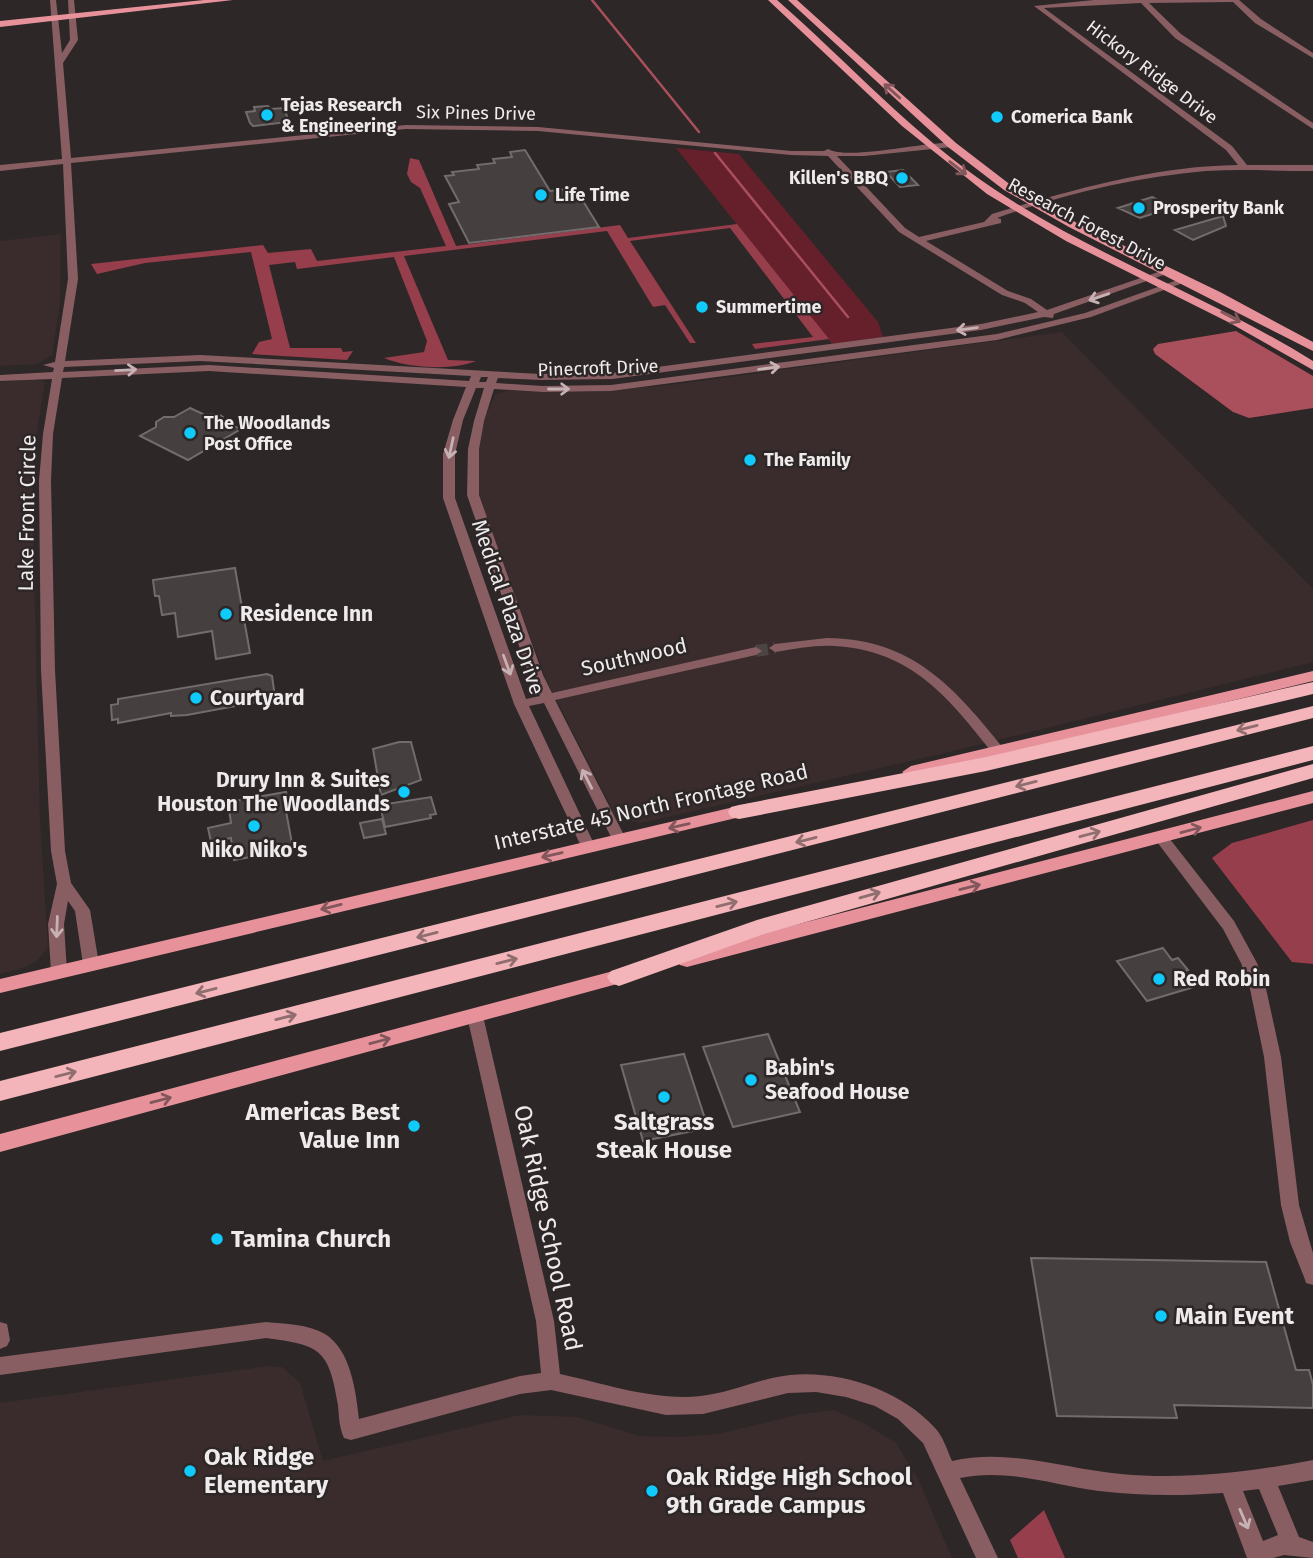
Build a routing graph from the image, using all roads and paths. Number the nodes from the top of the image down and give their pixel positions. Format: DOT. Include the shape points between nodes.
graph roads {
  1 [pos="53,0"];
  2 [pos="71,0"];
  3 [pos="229,0"];
  4 [pos="772,0"];
  5 [pos="792,0"];
  6 [pos="1142,0"];
  7 [pos="1235,0"];
  8 [pos="181,2"];
  9 [pos="786,13"];
  10 [pos="72,14"];
  11 [pos="807,15"];
  12 [pos="54,16"];
  13 [pos="0,18"];
  14 [pos="0,24"];
  15 [pos="1313,56"];
  16 [pos="60,62"];
  17 [pos="849,71"];
  18 [pos="875,76"];
  19 [pos="1313,127"];
  20 [pos="948,141"];
  21 [pos="928,144"];
  22 [pos="828,150"];
  23 [pos="66,157"];
  24 [pos="0,160"];
  25 [pos="1244,167"];
  26 [pos="0,168"];
  27 [pos="1313,168"];
  28 [pos="1039,207"];
  29 [pos="1022,212"];
  30 [pos="917,240"];
  31 [pos="1167,272"];
  32 [pos="1149,277"];
  33 [pos="1186,280"];
  34 [pos="1170,287"];
  35 [pos="1005,293"];
  36 [pos="1047,313"];
  37 [pos="1034,316"];
  38 [pos="1060,323"];
  39 [pos="1047,326"];
  40 [pos="1313,347"];
  41 [pos="1313,366"];
  42 [pos="0,369"];
  43 [pos="59,369"];
  44 [pos="0,378"];
  45 [pos="475,378"];
  46 [pos="493,379"];
  47 [pos="775,648"];
  48 [pos="756,651"];
  49 [pos="1313,676"];
  50 [pos="1313,688"];
  51 [pos="547,699"];
  52 [pos="521,704"];
  53 [pos="1313,712"];
  54 [pos="999,752"];
  55 [pos="1313,753"];
  56 [pos="1313,771"];
  57 [pos="1313,797"];
  58 [pos="738,812"];
  59 [pos="1161,838"];
  60 [pos="619,839"];
  61 [pos="587,846"];
  62 [pos="64,884"];
  63 [pos="91,964"];
  64 [pos="59,972"];
  65 [pos="619,976"];
  66 [pos="0,986"];
  67 [pos="475,1016"];
  68 [pos="0,1042"];
  69 [pos="0,1091"];
  70 [pos="0,1143"];
  71 [pos="1313,1277"];
  72 [pos="0,1330"];
  73 [pos="0,1340"];
  74 [pos="0,1366"];
  75 [pos="551,1381"];
  76 [pos="1313,1470"];
  77 [pos="948,1471"];
  78 [pos="1265,1478"];
  79 [pos="1229,1483"];
  80 [pos="1306,1548"];
  81 [pos="1259,1557"];
  82 [pos="988,1558"];
  1 -- 12 [label="street, Lake Front Circle"];
  2 -- 10 [label="street, Lake Front Circle"];
  3 -- 8 [label="main road"];
  4 -- 9 [label="main road, Research Forest Drive"];
  5 -- 11 [label="main road, Research Forest Drive"];
  6 -- 7 [label="street"];
  6 -- 19 [label="street" via="1178,36"];
  6 -- 25 [label="street, Hickory Ridge Drive" via="1037,6 1229,148"];
  7 -- 15 [label="street" via="1258,21"];
  8 -- 10 [label="main road"];
  9 -- 11 [label="main road"];
  9 -- 17 [label="main road, Research Forest Drive"];
  10 -- 12 [label="main road"];
  10 -- 16 [label="street, Lake Front Circle" via="74,40"];
  11 -- 18 [label="main road, Research Forest Drive"];
  12 -- 13 [label="main road"];
  12 -- 14 [label="main road"];
  12 -- 16 [label="street, Lake Front Circle"];
  16 -- 23 [label="street, Lake Front Circle"];
  17 -- 18 [label="main road"];
  17 -- 21 [label="main road, Research Forest Drive"];
  20 -- 18 [label="main road, Research Forest Drive, one-way"];
  20 -- 21 [label="street, Six Pines Drive"];
  20 -- 28 [label="main road, Research Forest Drive"];
  21 -- 22 [label="street, Six Pines Drive"];
  21 -- 29 [label="main road, Research Forest Drive, one-way"];
  22 -- 23 [label="street, Six Pines Drive" via="540,126 467,126 392,128"];
  22 -- 30 [label="street" via="890,219"];
  23 -- 24 [label="street, Six Pines Drive"];
  23 -- 26 [label="street, Six Pines Drive"];
  23 -- 43 [label="street, Lake Front Circle" via="73,279"];
  25 -- 27 [label="street"];
  25 -- 28 [label="street" via="1151,175"];
  28 -- 29 [label="street"];
  28 -- 31 [label="main road, Research Forest Drive"];
  29 -- 30 [label="street"];
  29 -- 32 [label="main road, Research Forest Drive"];
  30 -- 35 [label="street"];
  31 -- 32 [label="street, Pinecroft Drive"];
  31 -- 33 [label="main road, Research Forest Drive"];
  32 -- 34 [label="main road, Research Forest Drive"];
  32 -- 36 [label="street, Pinecroft Drive, one-way"];
  33 -- 34 [label="street, Pinecroft Drive"];
  33 -- 40 [label="main road, Research Forest Drive"];
  34 -- 38 [label="street, Pinecroft Drive"];
  34 -- 41 [label="main road, Research Forest Drive, one-way"];
  35 -- 36 [label="street"];
  35 -- 37 [label="street"];
  36 -- 37 [label="street, Pinecroft Drive"];
  36 -- 38 [label="street"];
  37 -- 39 [label="street"];
  37 -- 46 [label="street, Pinecroft Drive, one-way" via="649,372"];
  38 -- 39 [label="street, Pinecroft Drive"];
  46 -- 39 [label="street, Pinecroft Drive, one-way" via="563,389 648,384 997,337"];
  42 -- 43 [label="street, Pinecroft Drive"];
  43 -- 44 [label="street, Pinecroft Drive"];
  43 -- 45 [label="street, Pinecroft Drive" via="209,368"];
  43 -- 62 [label="street, Lake Front Circle" via="46,457 45,529 53,772"];
  45 -- 46 [label="street, Pinecroft Drive"];
  45 -- 52 [label="street, Medical Plaza Drive, one-way" via="450,454 449,498"];
  46 -- 51 [label="street, Medical Plaza Drive" via="477,421 473,495"];
  47 -- 54 [label="street" via="833,642 903,657 956,698"];
  48 -- 51 [label="street, Southwood"];
  49 -- 54 [label="main road, Interstate 45 North Frontage Road"];
  50 -- 58 [label="highway" via="986,764"];
  51 -- 52 [label="street, Southwood"];
  60 -- 51 [label="street, Medical Plaza Drive, one-way"];
  52 -- 61 [label="street, Medical Plaza Drive"];
  53 -- 68 [label="highway, one-way"];
  54 -- 58 [label="main road, Interstate 45 North Frontage Road"];
  69 -- 55 [label="highway, one-way"];
  65 -- 56 [label="highway, one-way" via="769,924"];
  59 -- 57 [label="main road, one-way"];
  58 -- 60 [label="main road, Interstate 45 North Frontage Road, one-way"];
  65 -- 59 [label="main road, one-way"];
  59 -- 71 [label="street" via="1233,931 1258,986 1267,1025 1286,1195"];
  60 -- 61 [label="main road, Interstate 45 North Frontage Road"];
  61 -- 63 [label="main road, Interstate 45 North Frontage Road, one-way"];
  62 -- 63 [label="street, Lake Front Circle" via="82,910"];
  62 -- 64 [label="street, Lake Front Circle, one-way" via="56,924"];
  63 -- 64 [label="main road, Interstate 45 North Frontage Road"];
  64 -- 66 [label="main road, Interstate 45 North Frontage Road"];
  65 -- 67 [label="main road"];
  70 -- 67 [label="main road, one-way"];
  67 -- 75 [label="street, Oak Ridge School Road" via="545,1321"];
  72 -- 73 [label="street"];
  74 -- 75 [label="street" via="286,1332 320,1341 335,1362 351,1431 520,1385"];
  75 -- 77 [label="street, Oak Ridge School Road" via="666,1406 703,1405 788,1384 846,1388 905,1413 930,1436"];
  76 -- 78 [label="street"];
  77 -- 79 [label="street" via="971,1464 1018,1465 1096,1480 1172,1487"];
  77 -- 82 [label="street, Oak Ridge School Road"];
  78 -- 79 [label="street"];
  78 -- 80 [label="street"];
  79 -- 81 [label="street, one-way"];
  80 -- 81 [label="street" via="1268,1548"];
}
